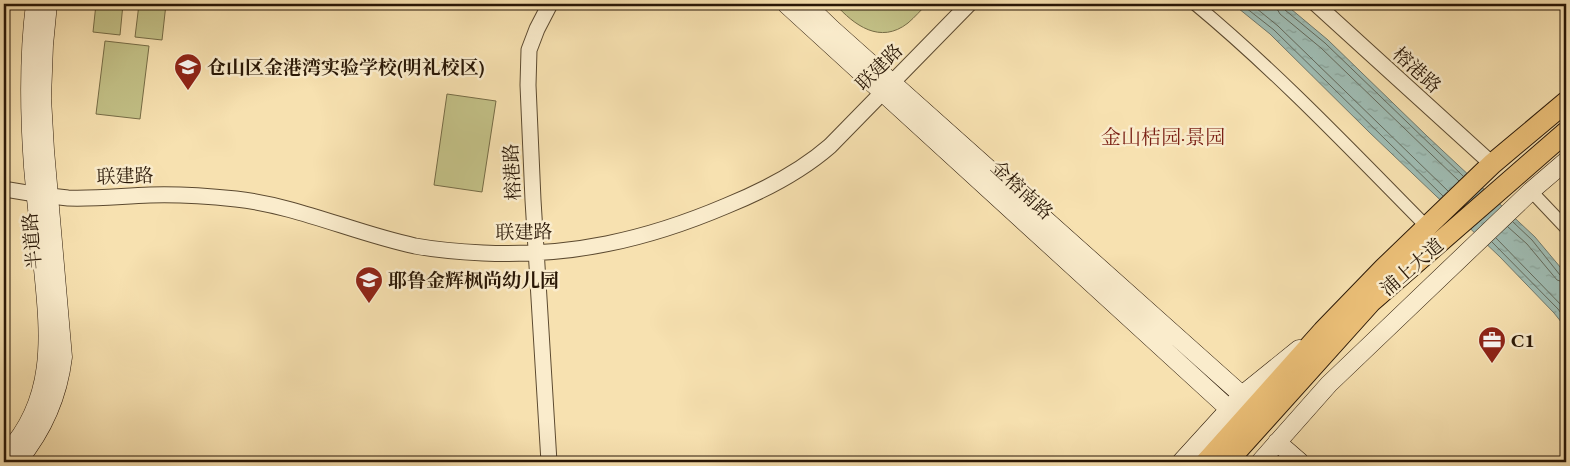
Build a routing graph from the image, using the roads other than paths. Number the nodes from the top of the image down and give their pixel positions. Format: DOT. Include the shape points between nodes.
graph roads {
  1 [pos="35,4"];
  2 [pos="48,4"];
  3 [pos="550,4"];
  4 [pos="786,4"];
  5 [pos="806,4"];
  6 [pos="969,4"];
  7 [pos="1195,4"];
  8 [pos="1316,4"];
  9 [pos="887,87"];
  10 [pos="1566,102"];
  11 [pos="1566,132"];
  12 [pos="1566,161"];
  13 [pos="1492,164"];
  14 [pos="4,189"];
  15 [pos="1531,191"];
  16 [pos="43,195"];
  17 [pos="1426,226"];
  18 [pos="1566,228"];
  19 [pos="537,254"];
  20 [pos="1323,331"];
  21 [pos="1242,395"];
  22 [pos="1229,409"];
  23 [pos="1277,442"];
  24 [pos="4,456"];
  25 [pos="17,462"];
  26 [pos="549,462"];
  27 [pos="1182,462"];
  28 [pos="1206,462"];
  29 [pos="1227,462"];
  30 [pos="1260,462"];
  31 [pos="1300,462"];
  1 -- 16 [label="main road, 半道路" via="29,88"];
  2 -- 16 [label="main road, 半道路" via="42,83"];
  3 -- 19 [label="street, 榕港路" via="532,38 528,62"];
  4 -- 9 [label="main road, 金榕南路"];
  5 -- 9 [label="main road"];
  6 -- 9 [label="street, 联建路"];
  7 -- 17 [label="street" via="1322,120"];
  8 -- 13 [label="street, 榕港路"];
  9 -- 19 [label="street, 联建路" via="822,153 751,196 643,236 592,248"];
  9 -- 21 [label="main road"];
  9 -- 22 [label="main road, 金榕南路"];
  10 -- 13 [label="main road, 浦上大道"];
  11 -- 29 [label="main road, 浦上大道" via="1371,302"];
  12 -- 15 [label="main road"];
  13 -- 17 [label="main road, 浦上大道"];
  14 -- 16 [label="street, 联建路"];
  15 -- 18 [label="street"];
  15 -- 23 [label="main road" via="1329,384"];
  16 -- 19 [label="street, 联建路" via="85,198 171,194 236,199 294,210 367,234 417,246 461,252"];
  16 -- 24 [label="main road, 半道路" via="47,367 32,415"];
  16 -- 25 [label="main road, 半道路" via="63,357 58,387 48,416"];
  17 -- 20 [label="main road, 浦上大道"];
  19 -- 26 [label="street, 榕港路"];
  20 -- 21 [label="main road, 浦上大道"];
  20 -- 28 [label="main road, 浦上大道"];
  21 -- 22 [label="main road, 浦上大道"];
  22 -- 27 [label="main road, 浦上大道"];
  23 -- 30 [label="main road"];
  23 -- 31 [label="main road"];
}
